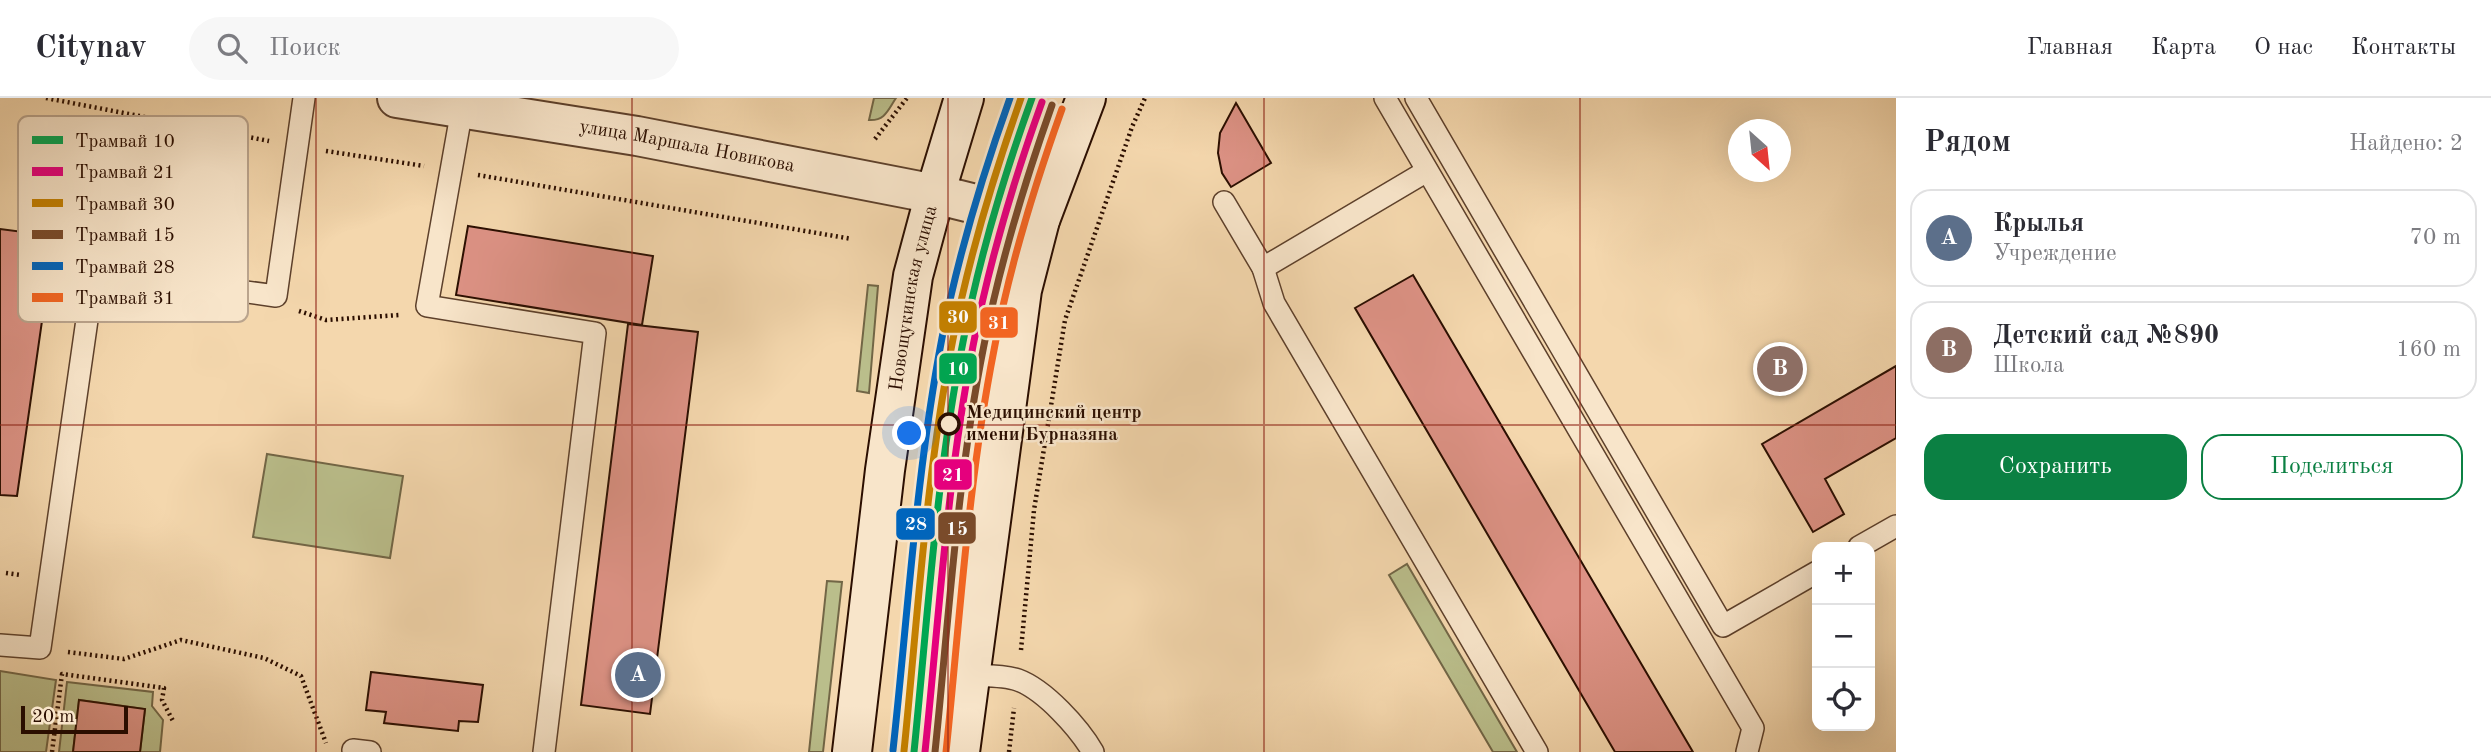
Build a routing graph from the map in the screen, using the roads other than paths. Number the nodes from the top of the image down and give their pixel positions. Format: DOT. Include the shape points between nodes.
graph roads {
  1 [pos="304,98"];
  2 [pos="397,98"];
  3 [pos="964,98"];
  4 [pos="1086,98"];
  5 [pos="1385,98"];
  6 [pos="1416,98"];
  7 [pos="462,109"];
  8 [pos="1427,171"];
  9 [pos="935,194"];
  10 [pos="1224,202"];
  11 [pos="1040,220"];
  12 [pos="1263,268"];
  13 [pos="248,292"];
  14 [pos="87,322"];
  15 [pos="1896,526"];
  16 [pos="1868,542"];
  17 [pos="1812,575"];
  18 [pos="0,645"];
  19 [pos="968,675"];
  20 [pos="544,752"];
  21 [pos="852,752"];
  22 [pos="960,752"];
  23 [pos="1093,752"];
  24 [pos="1537,752"];
  25 [pos="1747,752"];
  1 -- 13 [label="lane" via="276,296"];
  2 -- 7 [label="main road, улица Маршала Новикова"];
  3 -- 9 [label="main road, Новощукинская улица"];
  4 -- 11 [label="main road"];
  5 -- 8 [label="lane"];
  6 -- 17 [label="lane" via="1723,626"];
  7 -- 9 [label="main road, улица Маршала Новикова" via="637,136"];
  7 -- 20 [label="lane" via="426,306 595,333"];
  8 -- 12 [label="lane"];
  8 -- 25 [label="lane" via="1753,728"];
  9 -- 11 [label="main road, улица Маршала Новикова"];
  9 -- 21 [label="main road, Новощукинская улица" via="914,276 898,379"];
  10 -- 12 [label="lane"];
  11 -- 19 [label="main road" via="1022,290"];
  12 -- 24 [label="lane" via="1274,303"];
  14 -- 18 [label="lane" via="40,648"];
  15 -- 16 [label="lane"];
  19 -- 22 [label="main road"];
  19 -- 23 [label="lane" via="1018,680 1052,702"];
}
